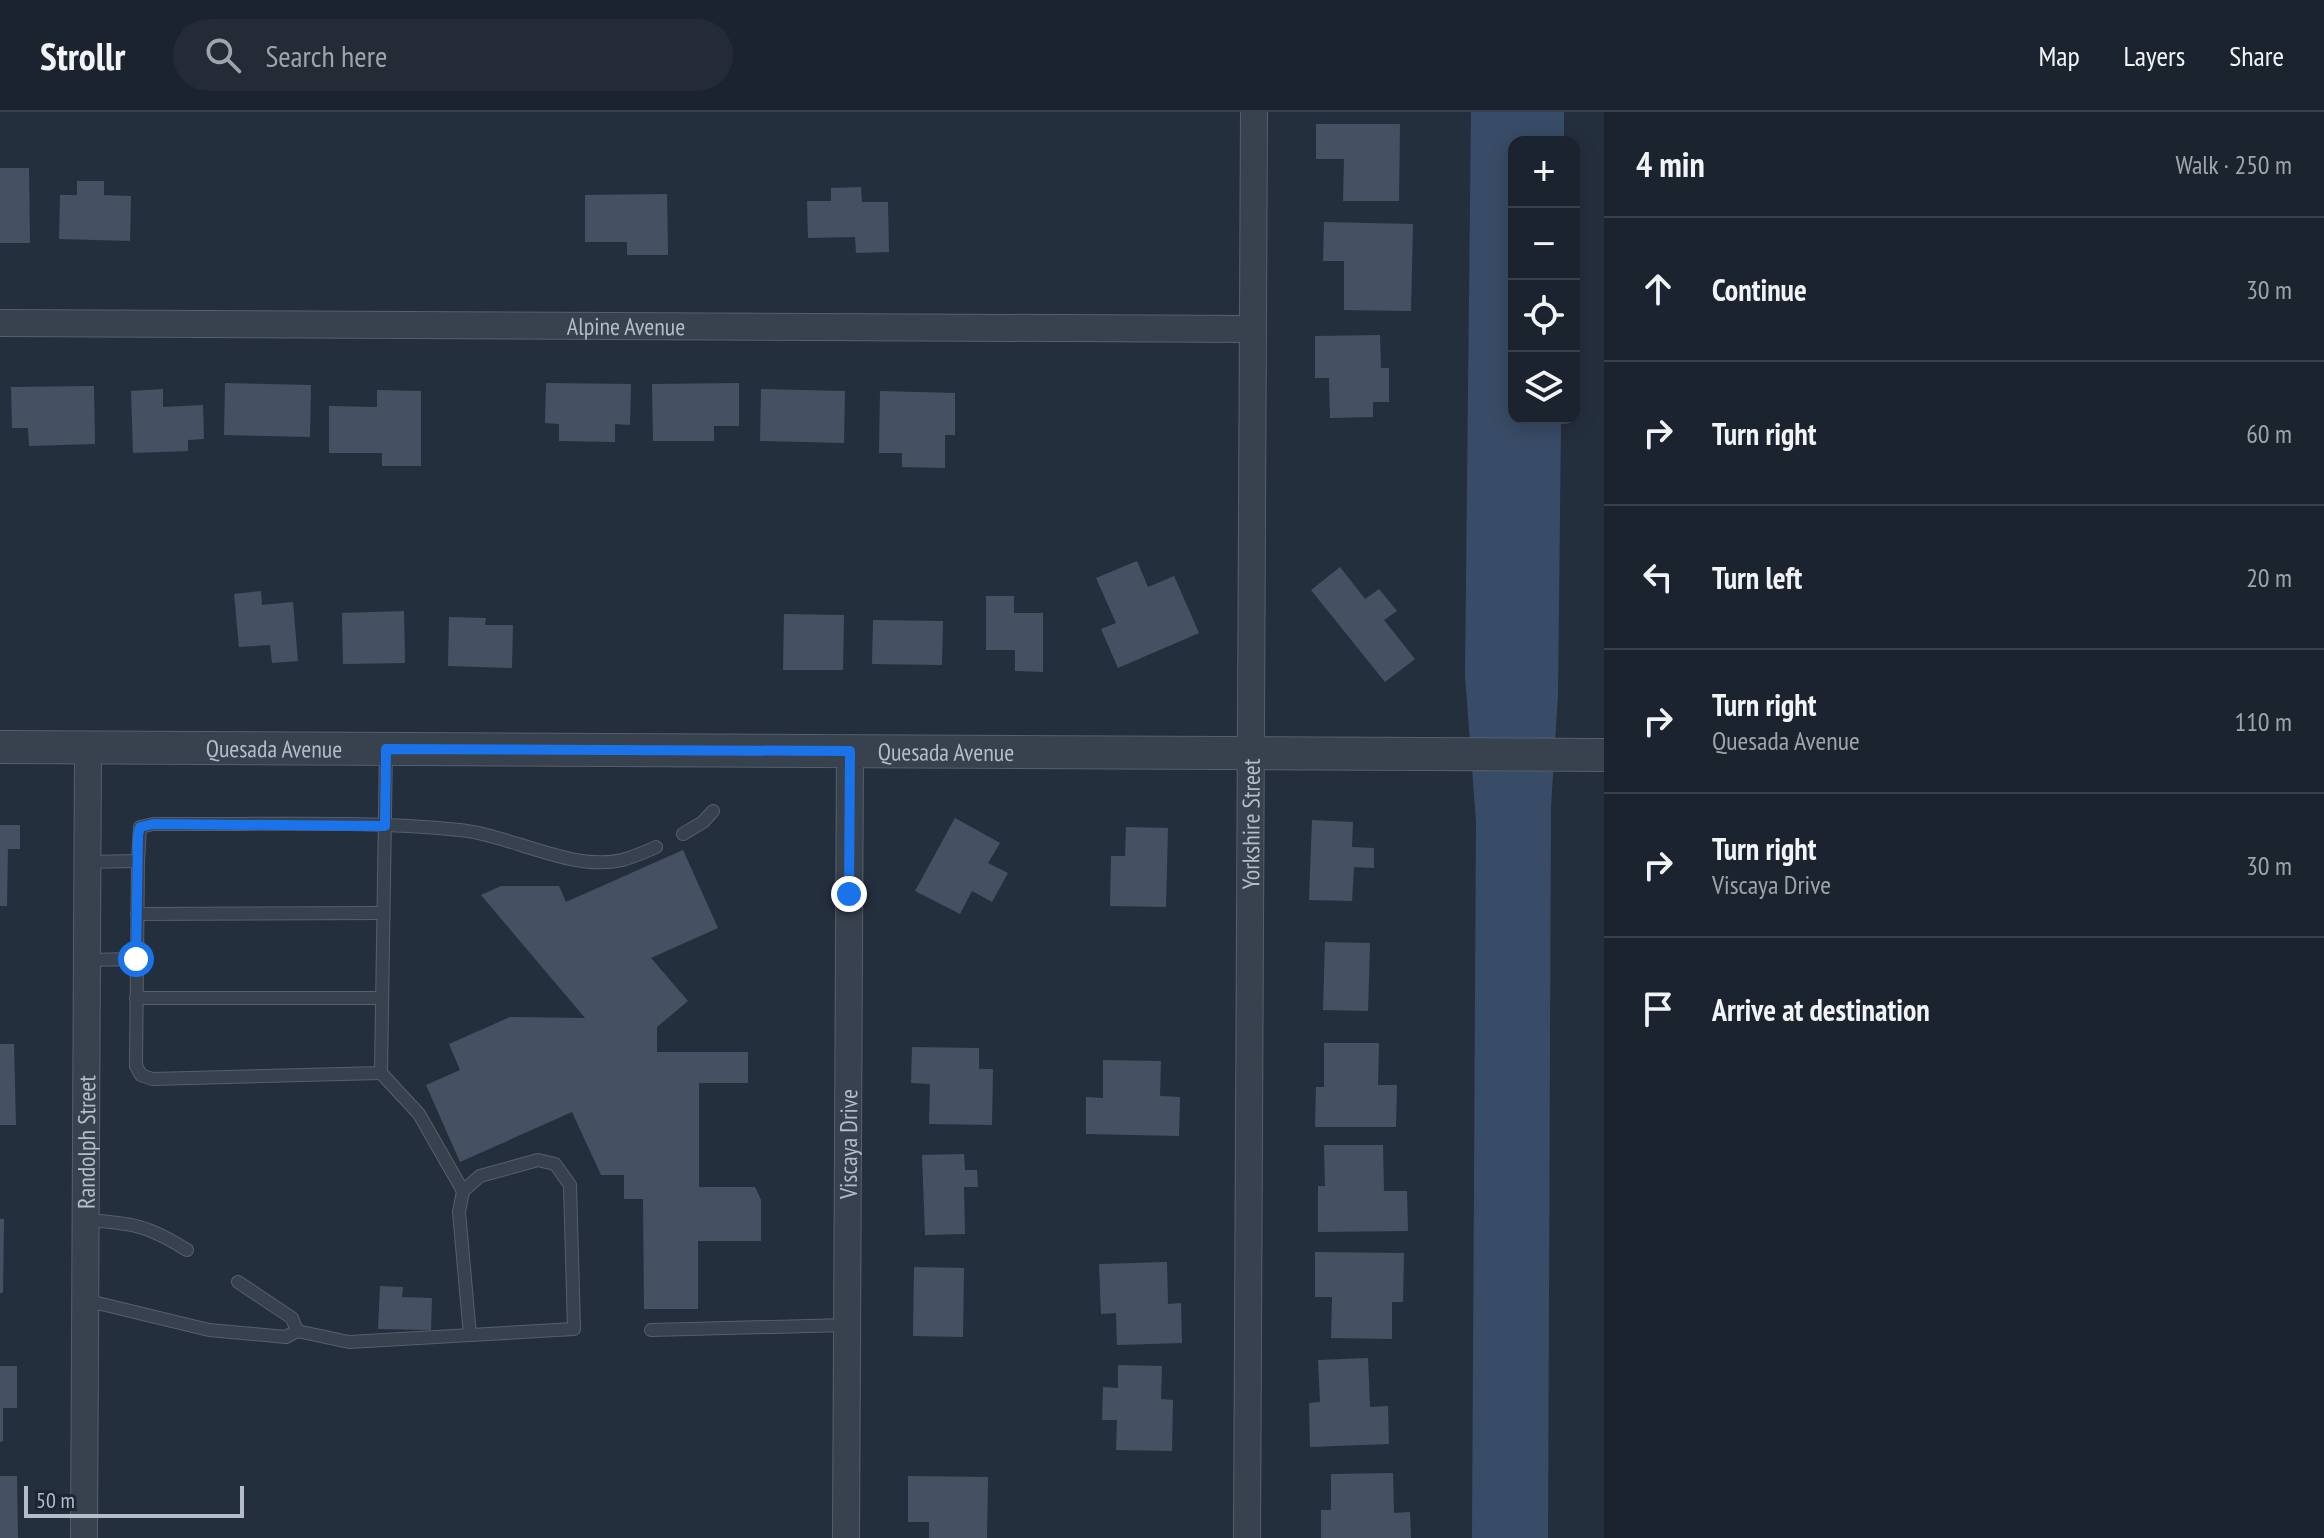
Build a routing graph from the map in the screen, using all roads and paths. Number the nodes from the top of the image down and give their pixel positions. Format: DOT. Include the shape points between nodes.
graph roads {
  1 [pos="1254,112"];
  2 [pos="0,323"];
  3 [pos="1252,329"];
  4 [pos="0,747"];
  5 [pos="88,747"];
  6 [pos="386,749"];
  7 [pos="850,751"];
  8 [pos="1251,753"];
  9 [pos="1604,755"];
  10 [pos="713,811"];
  11 [pos="385,826"];
  12 [pos="683,834"];
  13 [pos="656,847"];
  14 [pos="138,861"];
  15 [pos="87,862"];
  16 [pos="383,913"];
  17 [pos="137,914"];
  18 [pos="136,959"];
  19 [pos="87,960"];
  20 [pos="136,998"];
  21 [pos="382,998"];
  22 [pos="381,1073"];
  23 [pos="463,1191"];
  24 [pos="86,1220"];
  25 [pos="187,1250"];
  26 [pos="238,1282"];
  27 [pos="85,1300"];
  28 [pos="847,1325"];
  29 [pos="651,1330"];
  30 [pos="297,1331"];
  31 [pos="470,1335"];
  32 [pos="84,1538"];
  33 [pos="846,1538"];
  34 [pos="1247,1538"];
  1 -- 3 [label="street, Yorkshire Street"];
  2 -- 3 [label="street, Alpine Avenue"];
  3 -- 8 [label="street, Yorkshire Street"];
  4 -- 5 [label="street, Quesada Avenue"];
  5 -- 6 [label="street, Quesada Avenue"];
  5 -- 15 [label="street, Randolph Street"];
  6 -- 7 [label="street, Quesada Avenue"];
  6 -- 11 [label="lane"];
  7 -- 8 [label="street, Quesada Avenue"];
  7 -- 28 [label="street, Viscaya Drive"];
  8 -- 9 [label="street, Quesada Avenue"];
  8 -- 34 [label="street, Yorkshire Street"];
  10 -- 12 [label="lane"];
  11 -- 13 [label="lane" via="462,830 576,860 620,861"];
  11 -- 14 [label="lane" via="153,824 140,827"];
  11 -- 16 [label="lane"];
  14 -- 15 [label="lane"];
  14 -- 17 [label="lane"];
  15 -- 19 [label="street, Randolph Street"];
  16 -- 17 [label="lane"];
  16 -- 21 [label="lane"];
  17 -- 18 [label="lane"];
  18 -- 19 [label="lane"];
  18 -- 20 [label="lane"];
  19 -- 24 [label="street, Randolph Street"];
  20 -- 21 [label="lane"];
  20 -- 22 [label="lane" via="136,1066 152,1079"];
  21 -- 22 [label="lane"];
  22 -- 23 [label="lane" via="419,1114"];
  23 -- 31 [label="lane" via="459,1212"];
  23 -- 31 [label="lane" via="480,1176 538,1160 555,1164 570,1185 572,1206 574,1329"];
  24 -- 25 [label="lane" via="132,1223"];
  24 -- 27 [label="street, Randolph Street"];
  26 -- 30 [label="lane" via="292,1318"];
  27 -- 30 [label="lane" via="209,1330 286,1337"];
  27 -- 32 [label="street, Randolph Street"];
  28 -- 29 [label="lane"];
  28 -- 33 [label="street, Viscaya Drive"];
  30 -- 31 [label="lane" via="349,1342"];
}
